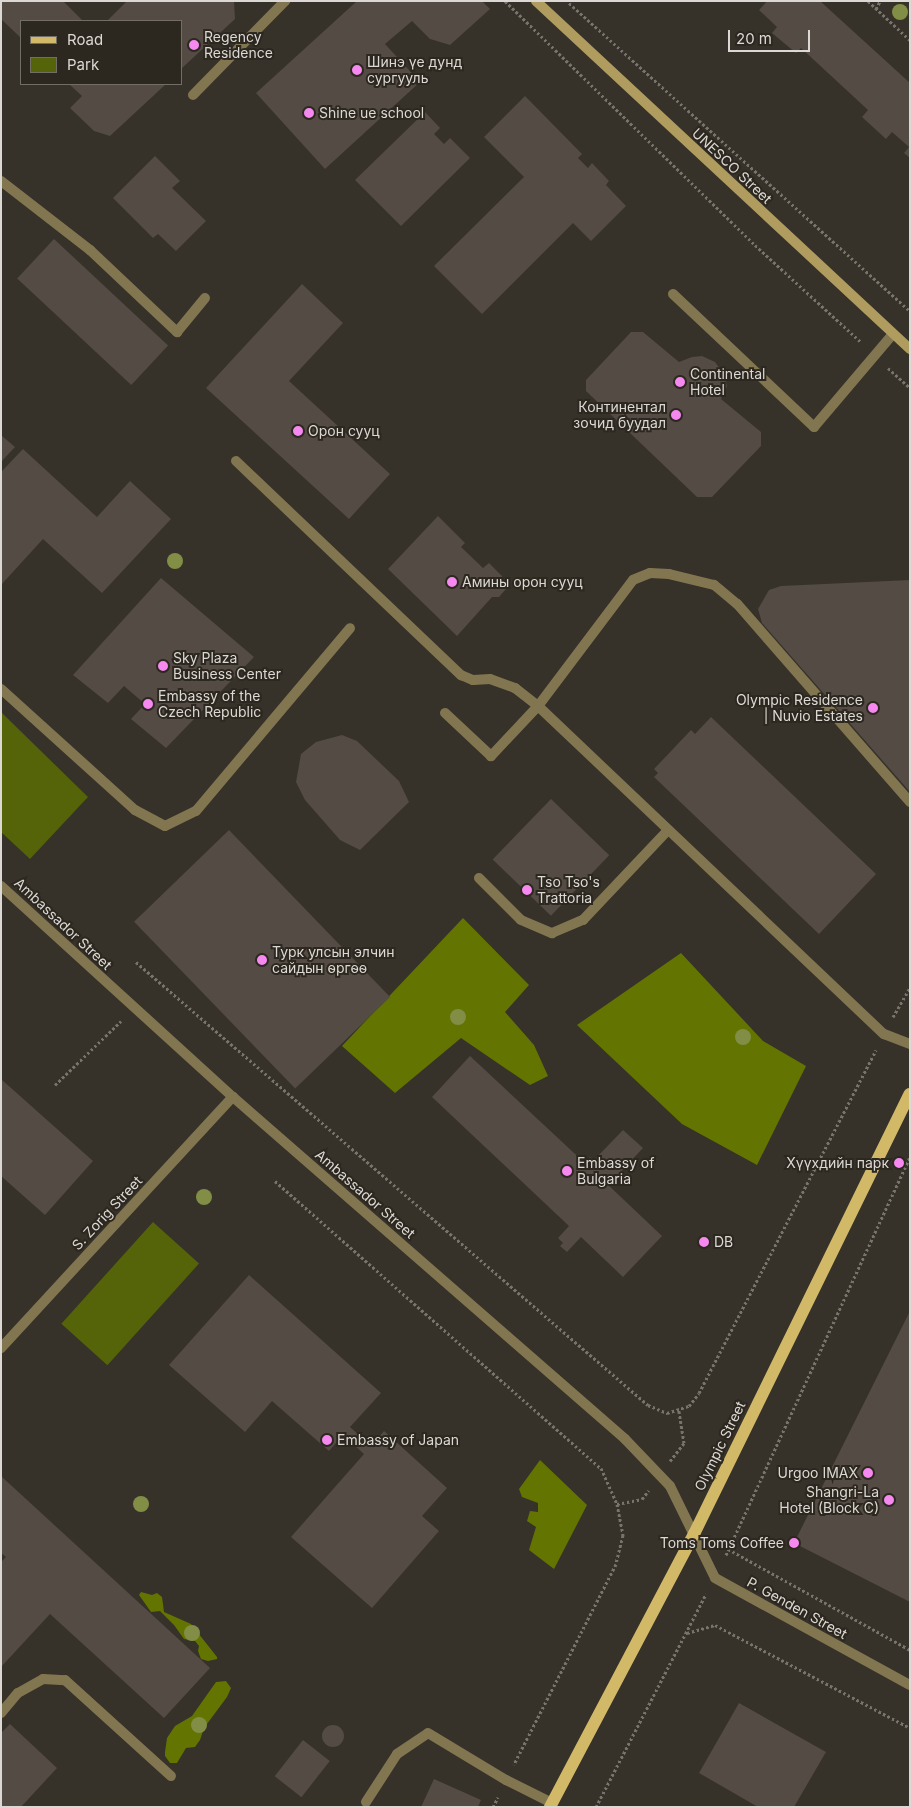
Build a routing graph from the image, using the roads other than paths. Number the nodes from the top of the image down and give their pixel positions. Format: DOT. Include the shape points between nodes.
graph roads {
  1 [pos="285,1"];
  2 [pos="536,1"];
  3 [pos="193,95"];
  4 [pos="1,181"];
  5 [pos="673,294"];
  6 [pos="205,298"];
  7 [pos="893,334"];
  8 [pos="910,350"];
  9 [pos="236,461"];
  10 [pos="350,628"];
  11 [pos="1,689"];
  12 [pos="538,706"];
  13 [pos="445,712"];
  14 [pos="910,802"];
  15 [pos="668,830"];
  16 [pos="479,878"];
  17 [pos="1,886"];
  18 [pos="910,1044"];
  19 [pos="910,1094"];
  20 [pos="233,1097"];
  21 [pos="1,1348"];
  22 [pos="694,1534"];
  23 [pos="910,1685"];
  24 [pos="1,1713"];
  25 [pos="171,1776"];
  26 [pos="366,1802"];
  27 [pos="551,1805"];
  1 -- 3 [label="street"];
  2 -- 7 [label="main road, UNESCO Street"];
  4 -- 6 [label="street" via="90,250 177,332"];
  5 -- 7 [label="street" via="814,427"];
  7 -- 8 [label="main road, UNESCO Street"];
  9 -- 12 [label="street" via="461,676 473,680 490,679 515,688"];
  10 -- 11 [label="street" via="196,811 165,826 135,810"];
  12 -- 13 [label="street" via="491,756"];
  12 -- 14 [label="street" via="634,580 650,573 669,574 714,585 737,604"];
  12 -- 15 [label="street"];
  15 -- 16 [label="street" via="584,920 552,933 521,920"];
  15 -- 18 [label="street" via="884,1034"];
  17 -- 20 [label="street, Ambassador Street"];
  19 -- 22 [label="main road, Olympic Street"];
  20 -- 21 [label="street, S. Zorig Street"];
  20 -- 22 [label="street, Ambassador Street" via="625,1439 670,1486"];
  22 -- 23 [label="street, P. Genden Street" via="715,1578"];
  22 -- 27 [label="main road, Olympic Street"];
  24 -- 25 [label="street" via="18,1693 43,1679 65,1680"];
  26 -- 27 [label="street" via="397,1754 428,1733"];
}
